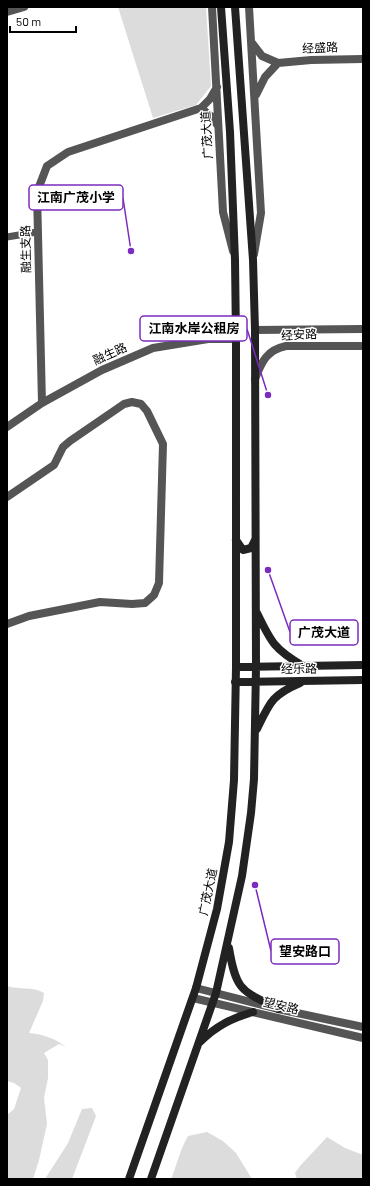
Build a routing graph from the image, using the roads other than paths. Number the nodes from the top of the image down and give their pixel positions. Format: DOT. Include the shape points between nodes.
graph roads {
  1 [pos="24,7"];
  2 [pos="212,7"];
  3 [pos="221,7"];
  4 [pos="235,7"];
  5 [pos="249,7"];
  6 [pos="7,12"];
  7 [pos="252,43"];
  8 [pos="363,59"];
  9 [pos="278,63"];
  10 [pos="217,87"];
  11 [pos="256,97"];
  12 [pos="201,108"];
  13 [pos="219,127"];
  14 [pos="37,232"];
  15 [pos="7,237"];
  16 [pos="235,260"];
  17 [pos="253,260"];
  18 [pos="363,329"];
  19 [pos="255,330"];
  20 [pos="236,338"];
  21 [pos="363,346"];
  22 [pos="255,380"];
  23 [pos="42,403"];
  24 [pos="7,427"];
  25 [pos="7,497"];
  26 [pos="236,539"];
  27 [pos="256,539"];
  28 [pos="256,610"];
  29 [pos="7,624"];
  30 [pos="363,665"];
  31 [pos="256,666"];
  32 [pos="303,666"];
  33 [pos="236,667"];
  34 [pos="363,680"];
  35 [pos="304,681"];
  36 [pos="235,682"];
  37 [pos="256,682"];
  38 [pos="256,732"];
  39 [pos="228,943"];
  40 [pos="196,988"];
  41 [pos="216,993"];
  42 [pos="192,998"];
  43 [pos="213,1003"];
  44 [pos="278,1010"];
  45 [pos="253,1012"];
  46 [pos="363,1027"];
  47 [pos="363,1038"];
  48 [pos="198,1044"];
  49 [pos="129,1179"];
  50 [pos="151,1179"];
  1 -- 6 [label="street"];
  2 -- 10 [label="street, 广茂大道"];
  3 -- 16 [label="main road, 广茂大道" via="230,132"];
  4 -- 17 [label="main road"];
  5 -- 7 [label="street"];
  7 -- 9 [label="street" via="262,56"];
  7 -- 11 [label="street"];
  8 -- 9 [label="street, 经盛路"];
  9 -- 11 [label="street" via="265,77"];
  10 -- 12 [label="street"];
  10 -- 13 [label="street, 广茂大道"];
  11 -- 17 [label="street" via="261,213"];
  12 -- 13 [label="street"];
  12 -- 14 [label="street, 融生支路" via="68,152 47,166 38,192"];
  13 -- 16 [label="street, 广茂大道" via="223,212"];
  14 -- 15 [label="street"];
  14 -- 23 [label="street, 融生支路"];
  16 -- 20 [label="main road, 广茂大道"];
  17 -- 19 [label="main road"];
  18 -- 19 [label="street, 经安路"];
  19 -- 22 [label="main road"];
  20 -- 23 [label="street, 融生路" via="208,339 154,348 102,370"];
  20 -- 26 [label="main road, 广茂大道"];
  21 -- 22 [label="street, 经安路" via="278,348 266,356"];
  22 -- 27 [label="main road"];
  23 -- 24 [label="street, 融生路"];
  25 -- 29 [label="street" via="54,465 63,447 70,441 124,404 141,404 163,444 159,583 154,595 145,603 100,602 29,616"];
  26 -- 27 [label="main road" via="243,550 251,548"];
  26 -- 33 [label="main road, 广茂大道"];
  27 -- 28 [label="main road"];
  28 -- 31 [label="main road"];
  28 -- 32 [label="main road" via="269,637 282,654"];
  30 -- 32 [label="main road, 经乐路"];
  31 -- 32 [label="main road, 经乐路"];
  31 -- 33 [label="main road, 经乐路"];
  31 -- 37 [label="main road"];
  33 -- 36 [label="main road, 广茂大道"];
  34 -- 35 [label="main road, 经乐路"];
  35 -- 37 [label="main road, 经乐路"];
  35 -- 38 [label="main road" via="281,691 268,707"];
  36 -- 37 [label="main road, 经乐路"];
  36 -- 40 [label="main road, 广茂大道" via="234,780 230,842 217,909"];
  37 -- 38 [label="main road"];
  38 -- 39 [label="main road" via="247,844"];
  39 -- 41 [label="main road"];
  39 -- 44 [label="main road" via="234,975 240,985 246,993"];
  40 -- 41 [label="street, 望安路"];
  40 -- 42 [label="main road, 广茂大道"];
  41 -- 43 [label="main road"];
  41 -- 44 [label="street, 望安路"];
  42 -- 43 [label="street, 望安路"];
  42 -- 49 [label="main road, 广茂大道"];
  43 -- 45 [label="street, 望安路"];
  43 -- 48 [label="main road"];
  44 -- 46 [label="street, 望安路"];
  45 -- 47 [label="street, 望安路"];
  45 -- 48 [label="main road" via="232,1018 210,1032"];
  48 -- 50 [label="main road"];
}
